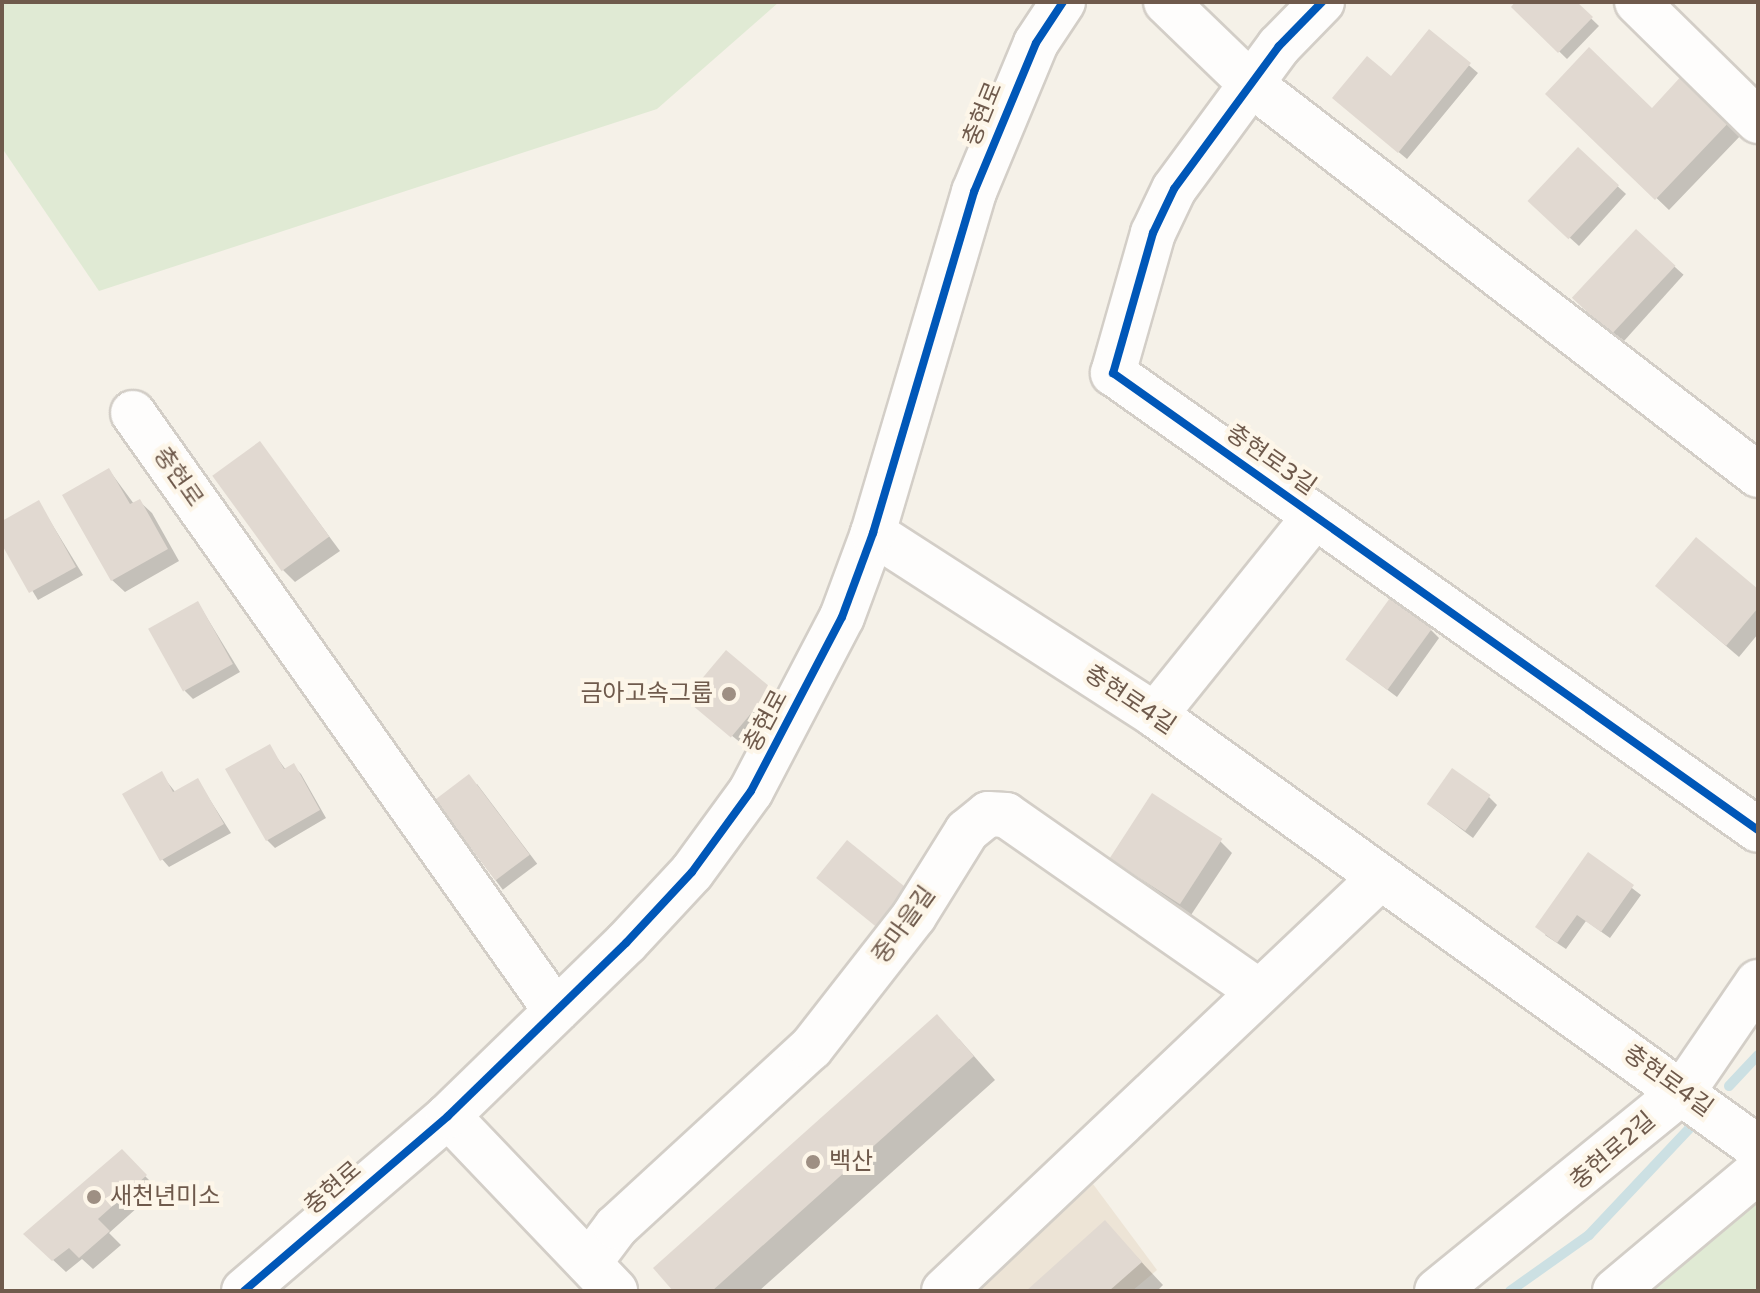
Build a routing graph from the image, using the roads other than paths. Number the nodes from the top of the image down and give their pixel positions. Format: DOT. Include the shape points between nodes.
graph roads {
  1 [pos="1063,2"];
  2 [pos="1166,2"];
  3 [pos="1322,2"];
  4 [pos="1637,2"];
  5 [pos="1252,85"];
  6 [pos="1758,121"];
  7 [pos="133,413"];
  8 [pos="1758,475"];
  9 [pos="1315,516"];
  10 [pos="873,533"];
  11 [pos="1155,715"];
  12 [pos="1758,830"];
  13 [pos="1378,880"];
  14 [pos="1758,982"];
  15 [pos="1257,990"];
  16 [pos="556,1011"];
  17 [pos="1684,1090"];
  18 [pos="448,1116"];
  19 [pos="1758,1148"];
  20 [pos="1758,1171"];
  21 [pos="602,1277"];
  22 [pos="244,1291"];
  23 [pos="944,1291"];
  24 [pos="1437,1291"];
  25 [pos="1615,1291"];
  1 -- 10 [label="street, 충현로" via="1036,43 974,192"];
  2 -- 5 [label="street"];
  3 -- 5 [label="street, 충현로3길" via="1279,46"];
  4 -- 6 [label="street"];
  5 -- 8 [label="street"];
  5 -- 9 [label="street, 충현로3길" via="1174,189 1153,233 1113,373"];
  7 -- 16 [label="street, 충현로"];
  9 -- 11 [label="street"];
  9 -- 12 [label="street, 충현로3길"];
  10 -- 11 [label="street, 충현로4길"];
  10 -- 16 [label="street, 충현로" via="842,617 751,791 692,872"];
  11 -- 13 [label="street, 충현로4길"];
  13 -- 15 [label="street"];
  13 -- 17 [label="street, 충현로4길"];
  14 -- 17 [label="street, 충현로2길"];
  15 -- 21 [label="street, 중마을길" via="1006,815 988,814 967,831 914,916 811,1048 616,1227"];
  15 -- 23 [label="street"];
  16 -- 18 [label="street, 충현로"];
  17 -- 19 [label="street, 충현로4길"];
  17 -- 24 [label="street, 충현로2길"];
  18 -- 21 [label="street, 중마을길"];
  18 -- 22 [label="street, 충현로"];
  20 -- 25 [label="street"];
}
